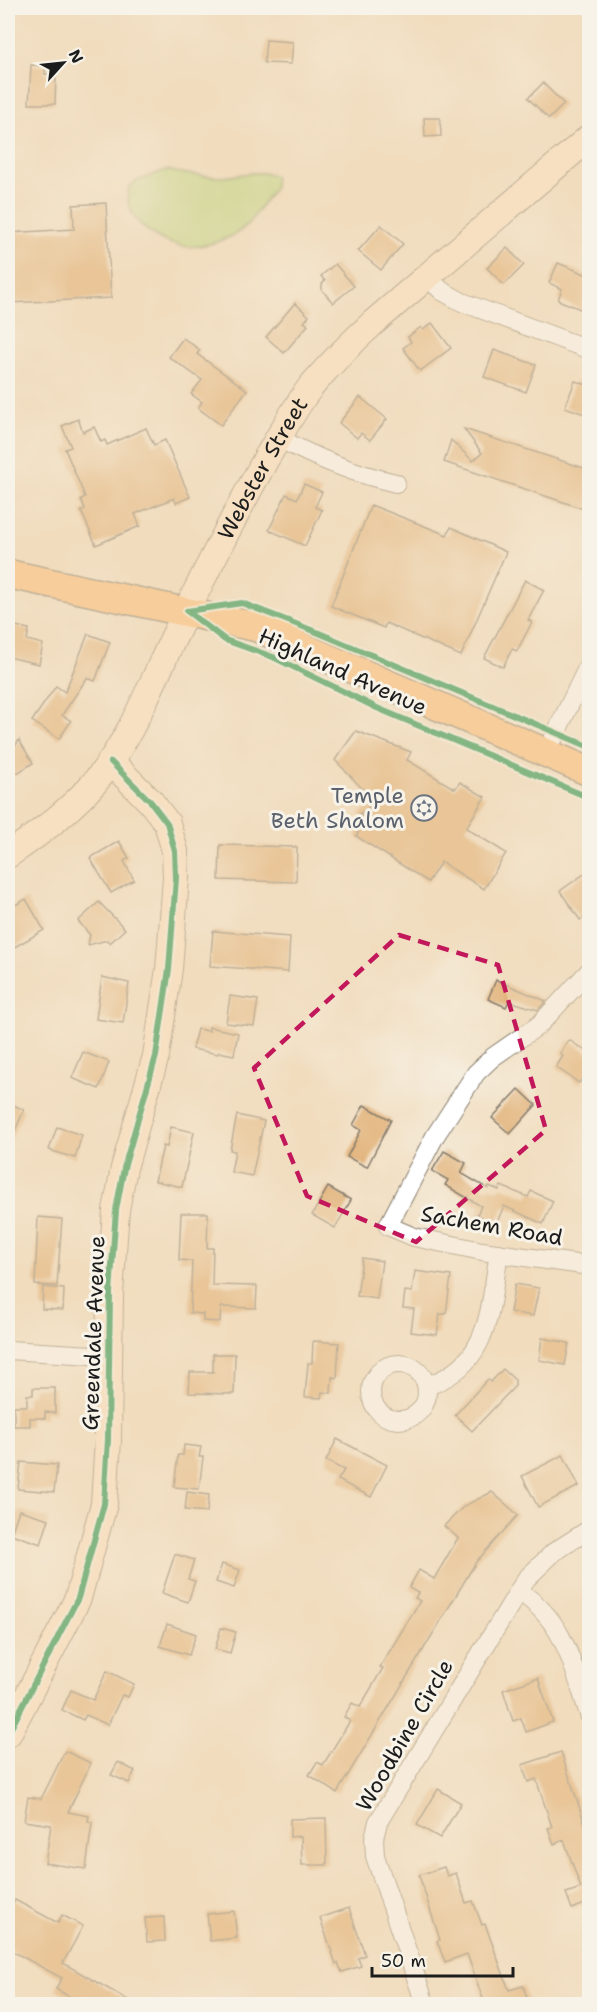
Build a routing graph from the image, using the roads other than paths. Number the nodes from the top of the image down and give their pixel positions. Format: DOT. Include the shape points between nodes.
graph roads {
  1 [pos="590,137"];
  2 [pos="427,277"];
  3 [pos="590,350"];
  4 [pos="279,438"];
  5 [pos="396,483"];
  6 [pos="8,574"];
  7 [pos="187,611"];
  8 [pos="590,662"];
  9 [pos="546,754"];
  10 [pos="111,762"];
  11 [pos="590,772"];
  12 [pos="8,855"];
  13 [pos="590,970"];
  14 [pos="499,1253"];
  15 [pos="590,1266"];
  16 [pos="8,1350"];
  17 [pos="110,1356"];
  18 [pos="427,1386"];
  19 [pos="590,1529"];
  20 [pos="518,1591"];
  21 [pos="590,1717"];
  22 [pos="8,1734"];
  23 [pos="425,2004"];
  1 -- 2 [label="street, Webster Street"];
  2 -- 3 [label="street" via="462,302"];
  2 -- 4 [label="street, Webster Street" via="331,363 311,386"];
  4 -- 5 [label="street" via="359,473"];
  4 -- 7 [label="street, Webster Street"];
  6 -- 7 [label="main road, Highland Avenue"];
  7 -- 9 [label="main road, Highland Avenue" via="266,631"];
  7 -- 10 [label="street, Webster Street"];
  8 -- 9 [label="street"];
  9 -- 11 [label="main road, Highland Avenue"];
  10 -- 12 [label="street, Webster Street" via="67,810"];
  10 -- 17 [label="street, Greendale Avenue" via="152,802 166,823 175,851 176,878 169,969 156,1056 116,1210"];
  13 -- 14 [label="street, Sachem Road" via="539,1025 476,1072 435,1136 388,1227 414,1237"];
  14 -- 15 [label="street, Sachem Road"];
  14 -- 18 [label="street" via="481,1342 453,1374"];
  16 -- 17 [label="street"];
  17 -- 22 [label="street, Greendale Avenue" via="104,1504 78,1598"];
  19 -- 20 [label="street, Woodbine Circle" via="544,1560"];
  20 -- 21 [label="street" via="544,1610 561,1637"];
  20 -- 23 [label="street, Woodbine Circle" via="376,1830 375,1856"];
}
